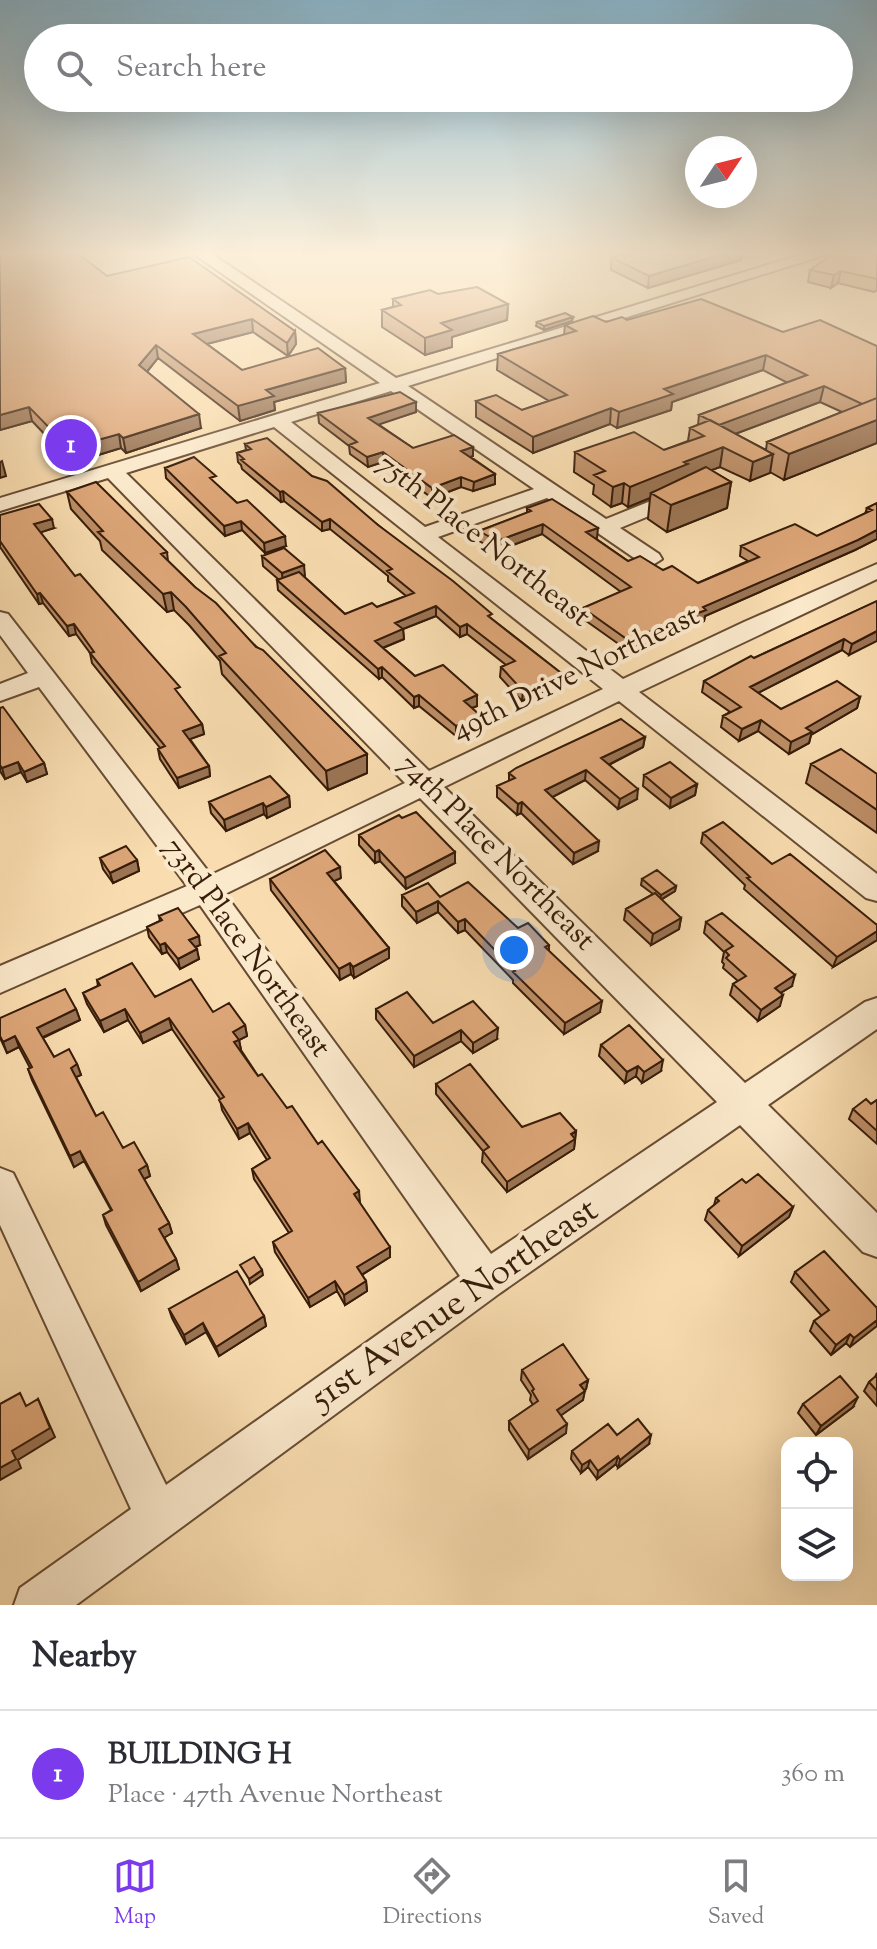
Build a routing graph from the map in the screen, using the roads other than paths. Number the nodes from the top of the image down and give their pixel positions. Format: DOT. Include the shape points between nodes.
graph roads {
  1 [pos="310,327"];
  2 [pos="581,327"];
  3 [pos="394,384"];
  4 [pos="277,420"];
  5 [pos="112,471"];
  6 [pos="550,490"];
  7 [pos="690,491"];
  8 [pos="0,505"];
  9 [pos="605,527"];
  10 [pos="421,536"];
  11 [pos="651,559"];
  12 [pos="877,571"];
  13 [pos="0,619"];
  14 [pos="44,676"];
  15 [pos="624,690"];
  16 [pos="0,693"];
  17 [pos="427,783"];
  18 [pos="206,890"];
  19 [pos="877,890"];
  20 [pos="0,980"];
  21 [pos="877,1011"];
  22 [pos="743,1102"];
  23 [pos="0,1185"];
  24 [pos="877,1239"];
  25 [pos="486,1280"];
  26 [pos="158,1517"];
  27 [pos="37,1605"];
  1 -- 3 [label="street"];
  2 -- 3 [label="street"];
  3 -- 4 [label="street"];
  3 -- 6 [label="street"];
  4 -- 5 [label="street"];
  4 -- 10 [label="street, 75th Place Northeast"];
  5 -- 8 [label="street"];
  5 -- 17 [label="street, 74th Place Northeast"];
  6 -- 9 [label="street"];
  6 -- 10 [label="street"];
  7 -- 9 [label="street"];
  9 -- 11 [label="street"];
  10 -- 15 [label="street, 75th Place Northeast"];
  12 -- 15 [label="street, 49th Drive Northeast"];
  13 -- 14 [label="street, 73rd Place Northeast"];
  14 -- 16 [label="street"];
  14 -- 18 [label="street, 73rd Place Northeast"];
  15 -- 17 [label="street, 49th Drive Northeast"];
  15 -- 19 [label="street, 75th Place Northeast"];
  17 -- 18 [label="street, 49th Drive Northeast"];
  17 -- 22 [label="street, 74th Place Northeast"];
  18 -- 20 [label="street, 49th Drive Northeast"];
  18 -- 25 [label="street, 73rd Place Northeast"];
  21 -- 22 [label="street, 51st Avenue Northeast"];
  22 -- 24 [label="street, 74th Place Northeast"];
  22 -- 25 [label="street, 51st Avenue Northeast"];
  23 -- 26 [label="street"];
  25 -- 26 [label="street, 51st Avenue Northeast"];
  26 -- 27 [label="street, 51st Avenue Northeast"];
}
